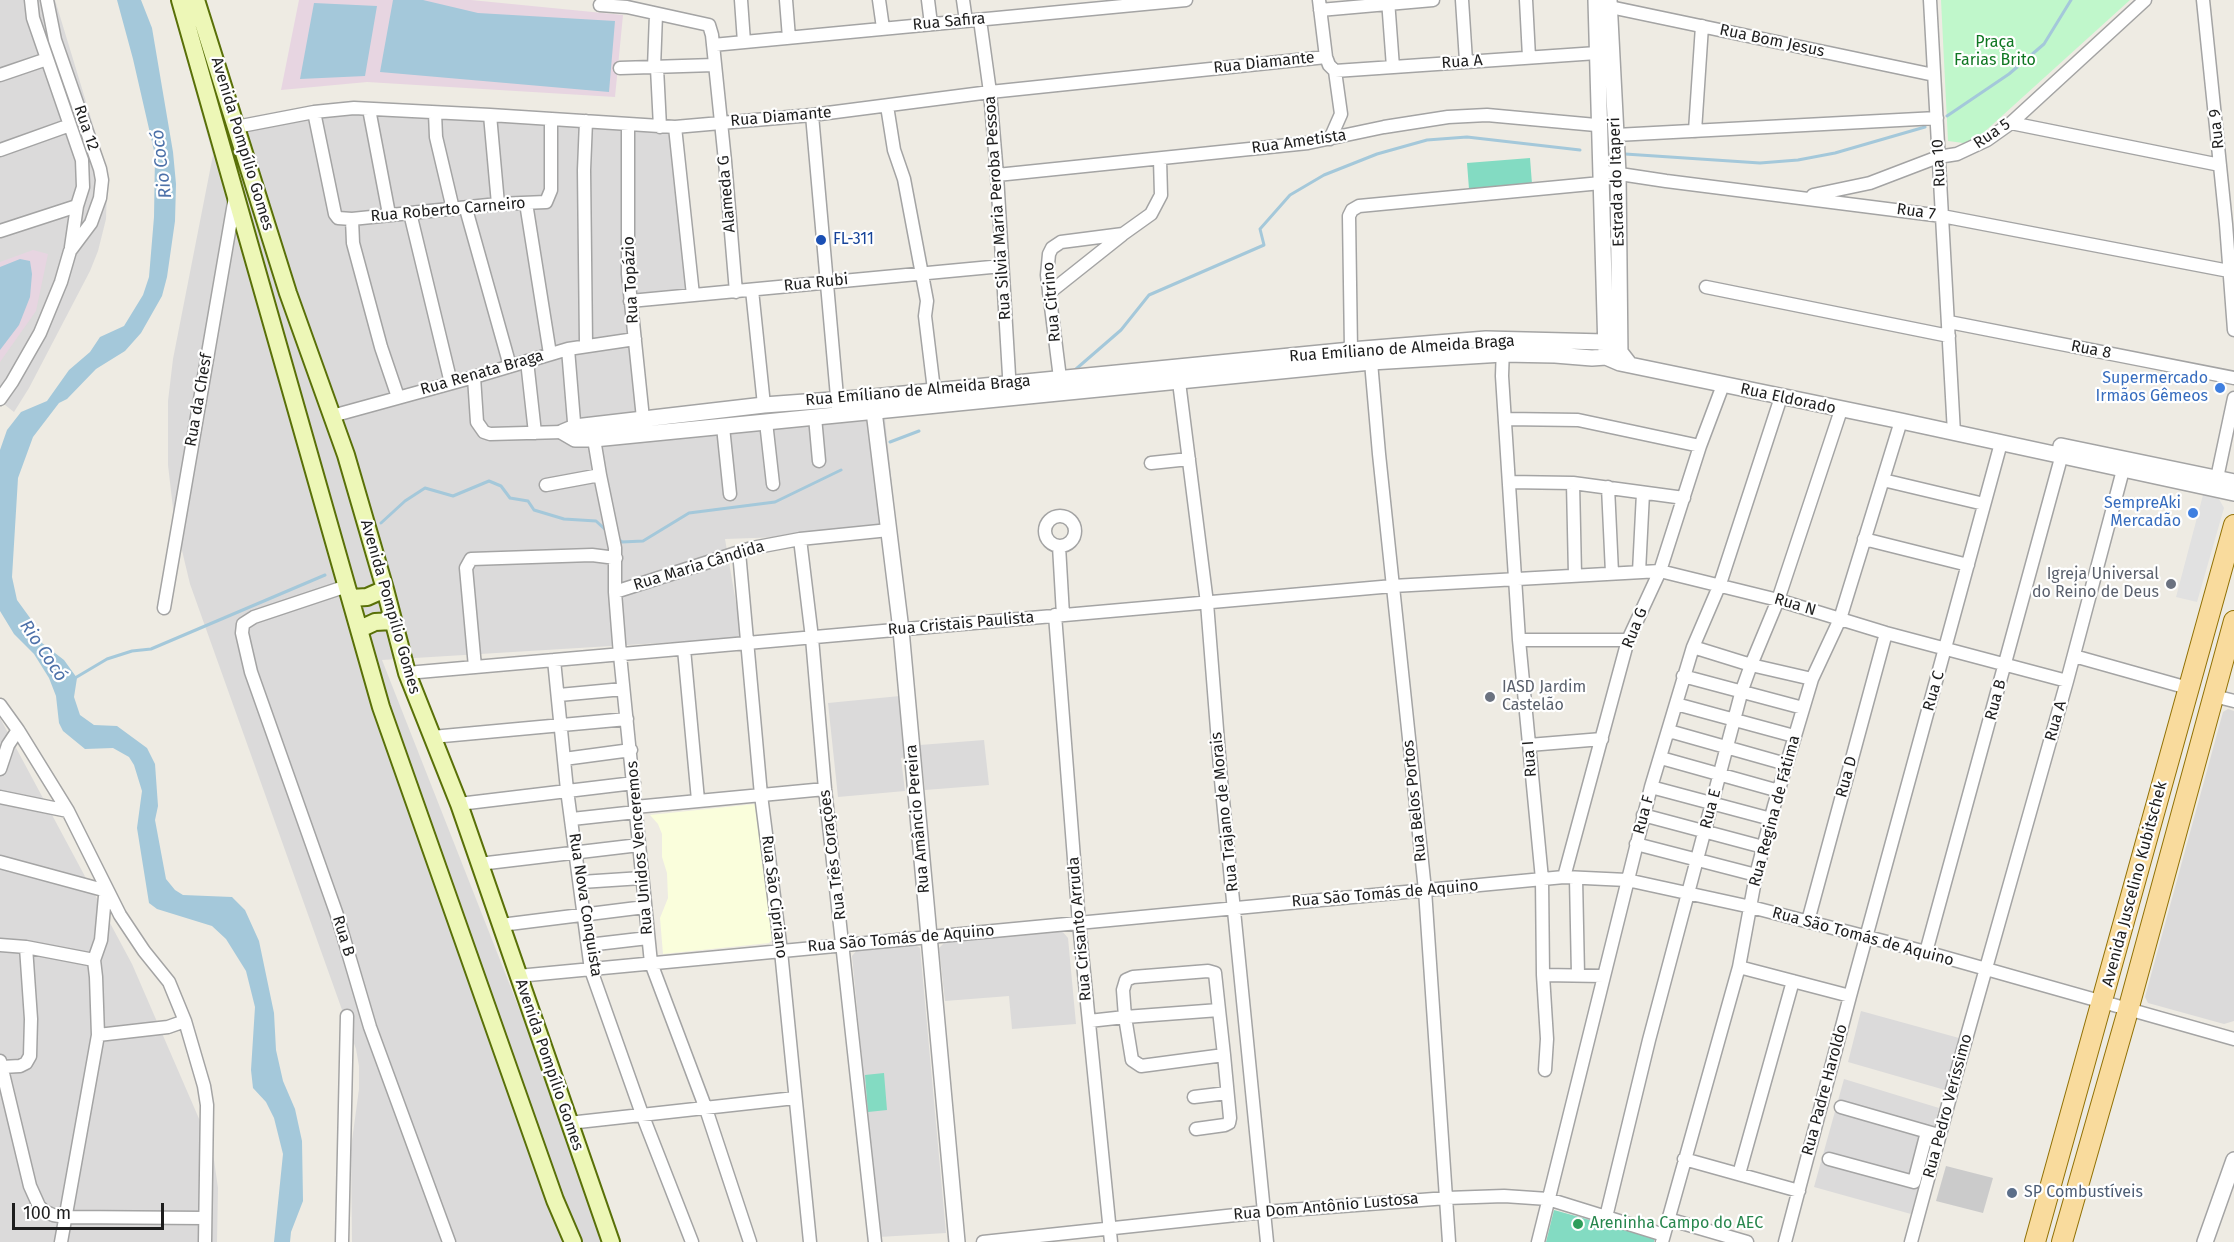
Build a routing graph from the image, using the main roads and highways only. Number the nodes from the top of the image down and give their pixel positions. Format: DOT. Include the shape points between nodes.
graph roads {
  1 [pos="180,0"];
  2 [pos="196,0"];
  3 [pos="2234,525"];
  4 [pos="385,588"];
  5 [pos="349,592"];
  6 [pos="393,621"];
  7 [pos="2234,621"];
  8 [pos="360,628"];
  9 [pos="573,1242"];
  10 [pos="611,1242"];
  11 [pos="2035,1242"];
  12 [pos="2062,1242"];
  1 -- 5 [label="main road, Avenida Pompílio Gomes"];
  2 -- 4 [label="main road, Avenida Pompílio Gomes" via="288,293 346,455"];
  3 -- 11 [label="main road, Avenida Juscelino Kubitschek"];
  4 -- 5 [label="main road" via="368,597"];
  4 -- 6 [label="main road, Avenida Pompílio Gomes"];
  5 -- 8 [label="main road, Avenida Pompílio Gomes"];
  6 -- 8 [label="main road"];
  6 -- 10 [label="main road, Avenida Pompílio Gomes" via="407,674 459,804"];
  7 -- 12 [label="main road, Avenida Juscelino Kubitschek"];
  8 -- 9 [label="main road, Avenida Pompílio Gomes" via="381,706"];
}
